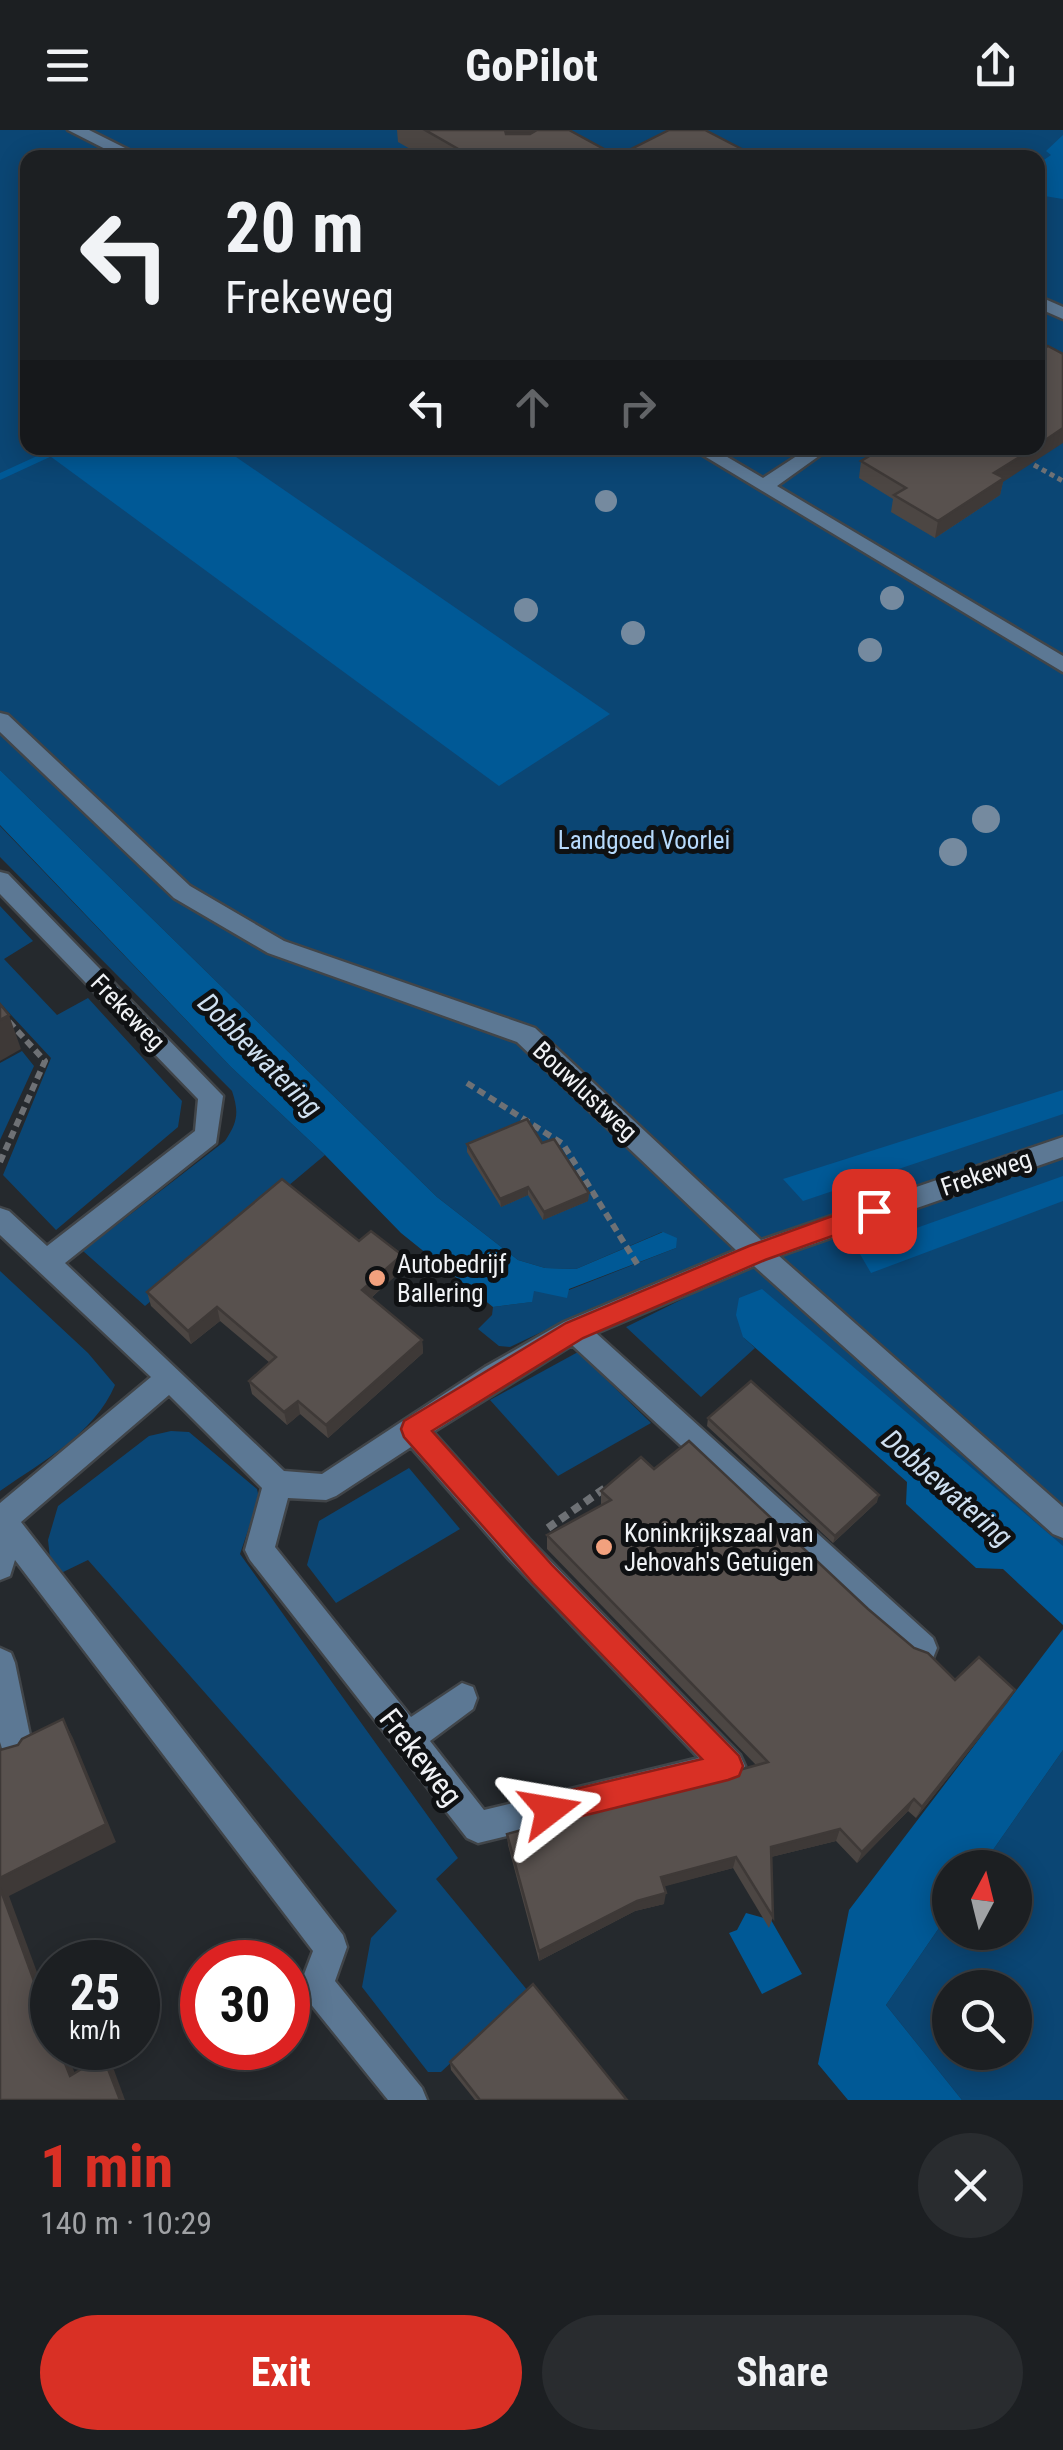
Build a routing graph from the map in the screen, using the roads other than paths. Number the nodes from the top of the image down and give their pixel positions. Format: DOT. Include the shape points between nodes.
graph roads {
  1 [pos="76,130"];
  2 [pos="126,130"];
  3 [pos="100,140"];
  4 [pos="121,150"];
  5 [pos="712,455"];
  6 [pos="810,455"];
  7 [pos="762,486"];
  8 [pos="1063,665"];
  9 [pos="0,720"];
  10 [pos="0,880"];
  11 [pos="1063,1147"];
  12 [pos="0,1220"];
  13 [pos="757,1253"];
  14 [pos="45,1263"];
  15 [pos="574,1330"];
  16 [pos="170,1378"];
  17 [pos="413,1429"];
  18 [pos="278,1484"];
  19 [pos="1,1520"];
  20 [pos="1063,1525"];
  21 [pos="0,1566"];
  22 [pos="922,1648"];
  23 [pos="0,1663"];
  24 [pos="462,1698"];
  25 [pos="407,1739"];
  26 [pos="16,1750"];
  27 [pos="410,2100"];
  1 -- 3 [label="street"];
  2 -- 3 [label="street"];
  3 -- 4 [label="street"];
  5 -- 7 [label="street"];
  6 -- 7 [label="street"];
  7 -- 8 [label="street"];
  9 -- 13 [label="street, Bouwlustweg" via="182,892 276,947 526,1036"];
  10 -- 14 [label="street, Frekeweg" via="211,1096 207,1136"];
  11 -- 13 [label="street, Frekeweg"];
  12 -- 14 [label="street"];
  13 -- 15 [label="street, Frekeweg"];
  13 -- 20 [label="street, Bouwlustweg"];
  14 -- 16 [label="street"];
  15 -- 17 [label="street, Frekeweg"];
  15 -- 22 [label="street"];
  16 -- 18 [label="street"];
  16 -- 19 [label="street"];
  17 -- 18 [label="street, Frekeweg" via="326,1487"];
  17 -- 25 [label="street, Frekeweg" via="728,1766 478,1827"];
  18 -- 25 [label="street, Frekeweg" via="260,1550"];
  19 -- 21 [label="street"];
  19 -- 27 [label="street" via="331,1947 317,1985"];
  23 -- 26 [label="street"];
  24 -- 25 [label="street"];
}
